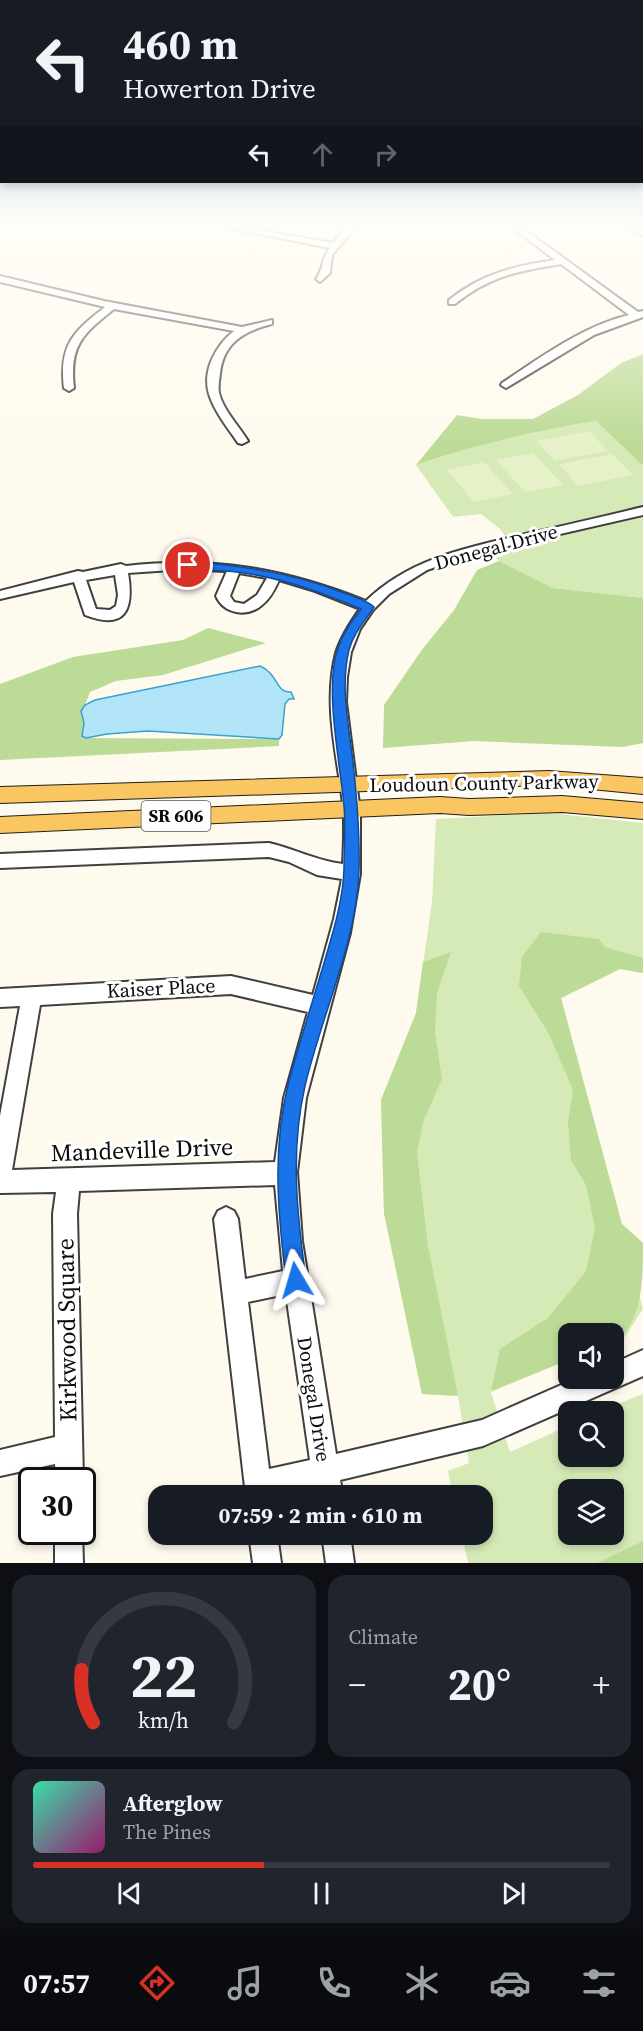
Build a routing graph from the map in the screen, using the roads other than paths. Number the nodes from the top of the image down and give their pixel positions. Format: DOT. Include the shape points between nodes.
graph roads {
  1 [pos="79,298"];
  2 [pos="456,298"];
  3 [pos="615,298"];
  4 [pos="452,302"];
  5 [pos="112,306"];
  6 [pos="639,315"];
  7 [pos="269,322"];
  8 [pos="242,330"];
  9 [pos="506,385"];
  10 [pos="69,388"];
  11 [pos="243,441"];
  12 [pos="643,511"];
  13 [pos="121,568"];
  14 [pos="235,568"];
  15 [pos="78,575"];
  16 [pos="275,575"];
  17 [pos="0,595"];
  18 [pos="368,607"];
  19 [pos="348,784"];
  20 [pos="643,786"];
  21 [pos="0,795"];
  22 [pos="351,809"];
  23 [pos="643,812"];
  24 [pos="0,825"];
  25 [pos="0,861"];
  26 [pos="351,873"];
  27 [pos="32,996"];
  28 [pos="0,998"];
  29 [pos="320,1006"];
  30 [pos="286,1173"];
  31 [pos="0,1177"];
  32 [pos="69,1179"];
  33 [pos="0,1182"];
  34 [pos="226,1219"];
  35 [pos="296,1280"];
  36 [pos="235,1293"];
  37 [pos="643,1363"];
  38 [pos="624,1372"];
  39 [pos="583,1389"];
  40 [pos="68,1448"];
  41 [pos="0,1463"];
  42 [pos="69,1467"];
  43 [pos="325,1469"];
  44 [pos="257,1485"];
  45 [pos="276,1485"];
  46 [pos="327,1485"];
  47 [pos="69,1545"];
  48 [pos="265,1545"];
  49 [pos="338,1545"];
  50 [pos="69,1563"];
  51 [pos="267,1563"];
  52 [pos="340,1563"];
  1 -- 5 [label="street"];
  2 -- 4 [label="street"];
  3 -- 6 [label="street"];
  5 -- 8 [label="street"];
  5 -- 10 [label="street" via="75,338 66,365"];
  6 -- 9 [label="street" via="569,345"];
  7 -- 8 [label="street"];
  8 -- 11 [label="street" via="218,353 213,368 214,392"];
  12 -- 18 [label="street, Donegal Drive" via="443,558 407,575"];
  13 -- 14 [label="street"];
  13 -- 15 [label="street"];
  13 -- 15 [label="street" via="124,602 109,615 90,612"];
  14 -- 16 [label="street"];
  14 -- 16 [label="street" via="223,596 233,608 259,602"];
  15 -- 17 [label="street"];
  16 -- 18 [label="street"];
  18 -- 19 [label="street, Donegal Drive" via="350,633 339,664 338,699"];
  19 -- 20 [label="main road, Loudoun County Parkway / SR 606" via="549,778"];
  19 -- 21 [label="main road, Loudoun County Parkway / SR 606"];
  19 -- 22 [label="street, Donegal Drive"];
  22 -- 23 [label="main road, Loudoun County Parkway / SR 606" via="562,804"];
  22 -- 24 [label="main road, Loudoun County Parkway / SR 606"];
  22 -- 26 [label="street, Donegal Drive"];
  25 -- 26 [label="street" via="269,850 317,868"];
  26 -- 29 [label="street, Donegal Drive" via="342,927"];
  27 -- 28 [label="street, Kaiser Place"];
  27 -- 29 [label="street, Kaiser Place" via="231,985"];
  27 -- 31 [label="street"];
  29 -- 30 [label="street, Donegal Drive" via="290,1120"];
  30 -- 32 [label="street, Mandeville Drive"];
  30 -- 35 [label="street, Donegal Drive"];
  32 -- 33 [label="street, Mandeville Drive"];
  32 -- 40 [label="street, Kirkwood Square" via="65,1214"];
  34 -- 36 [label="street"];
  35 -- 36 [label="street"];
  35 -- 43 [label="street, Donegal Drive"];
  36 -- 44 [label="street"];
  37 -- 38 [label="street"];
  39 -- 43 [label="street" via="483,1433"];
  40 -- 41 [label="street"];
  40 -- 42 [label="street, Kirkwood Square"];
  43 -- 45 [label="street"];
  43 -- 46 [label="street, Donegal Drive"];
  47 -- 50 [label="street"];
  48 -- 51 [label="street"];
  49 -- 52 [label="street"];
}
